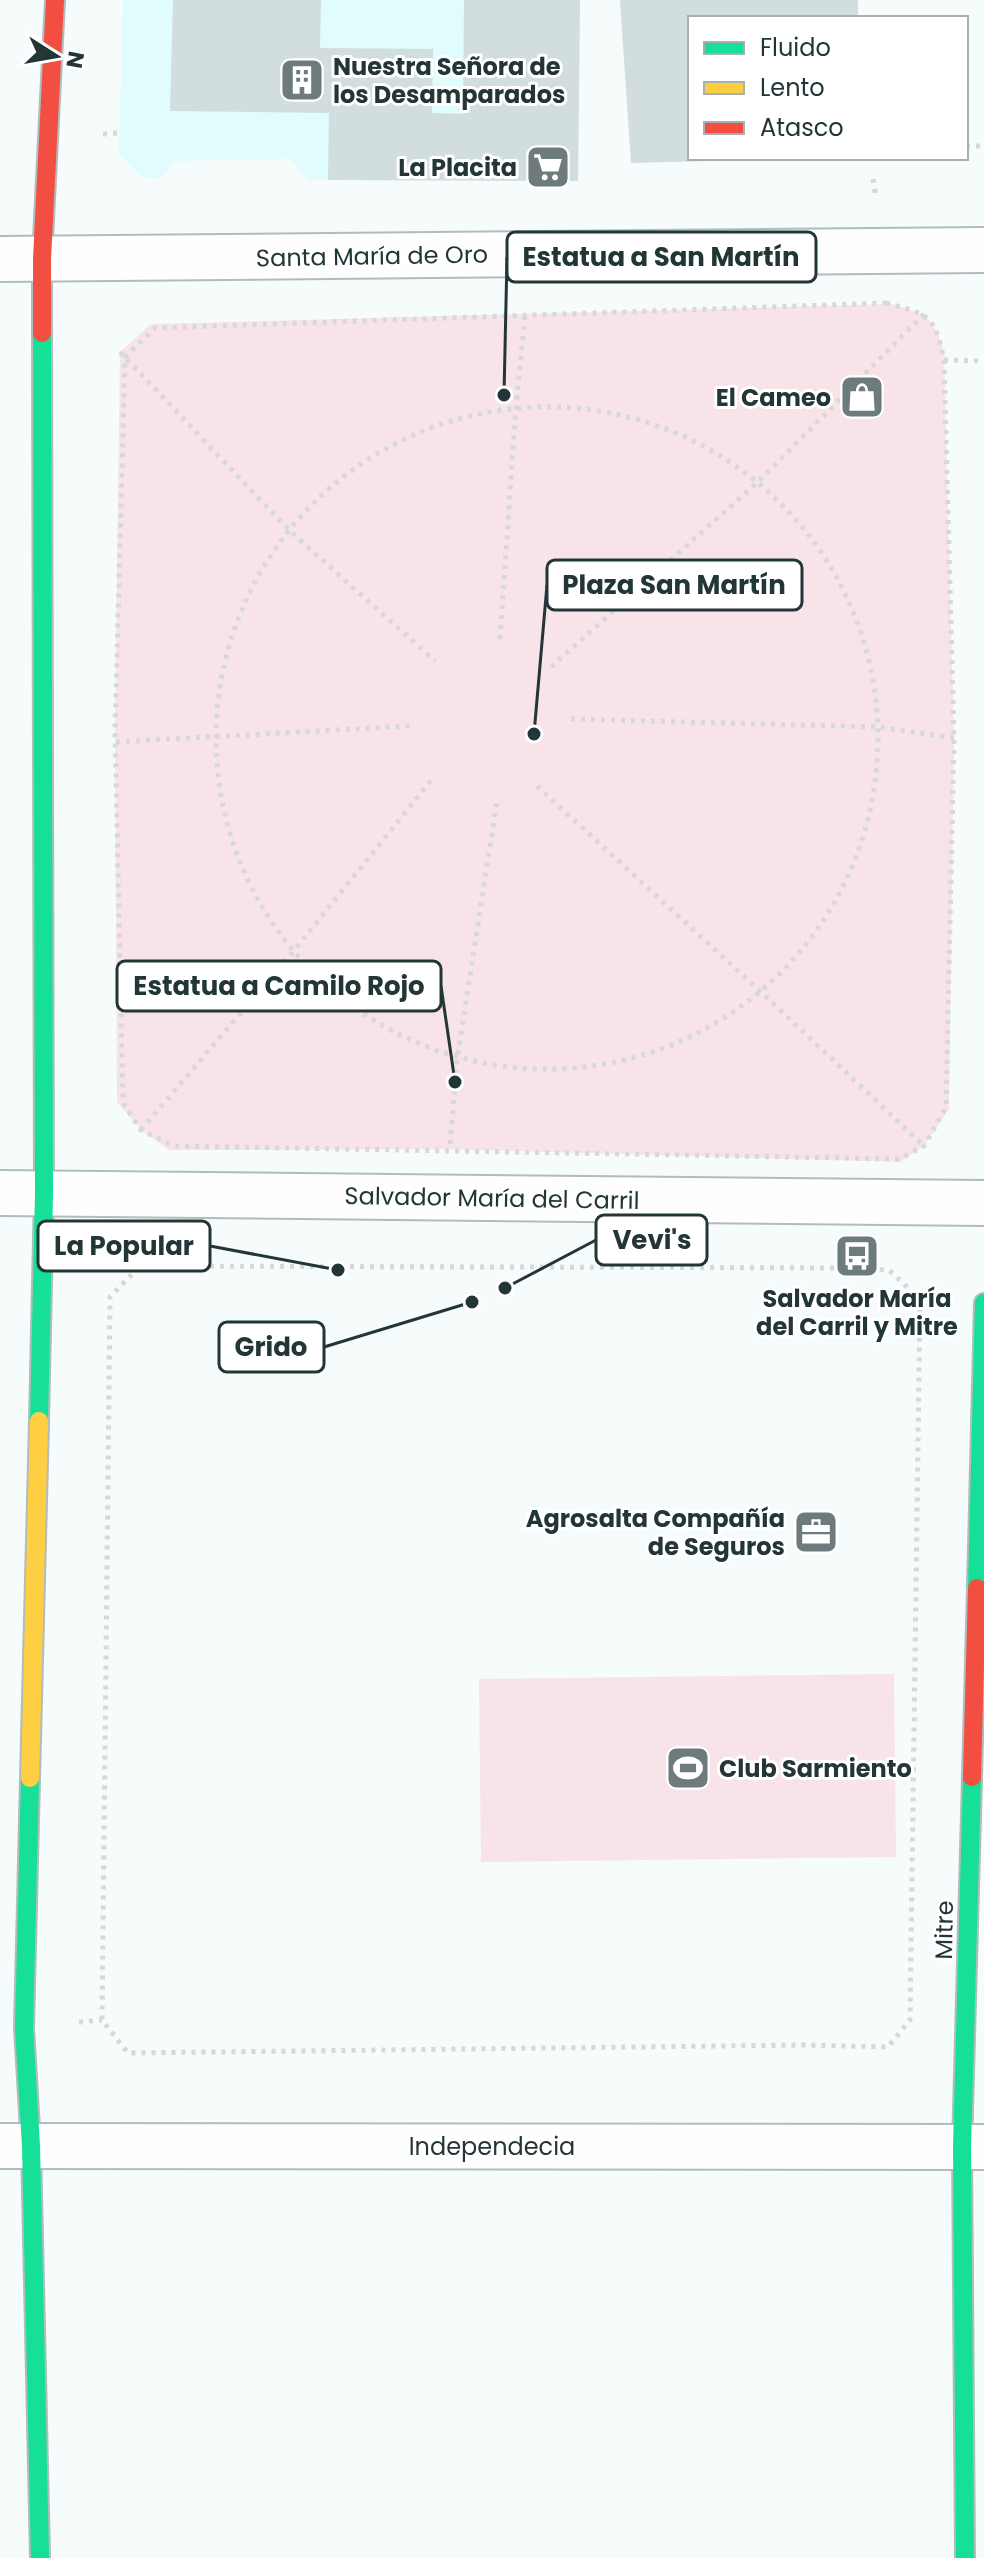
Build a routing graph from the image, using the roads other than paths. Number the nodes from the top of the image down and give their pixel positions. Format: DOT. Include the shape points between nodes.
graph roads {
  1 [pos="55,0"];
  2 [pos="984,250"];
  3 [pos="21,259"];
  4 [pos="0,1193"];
  5 [pos="44,1193"];
  6 [pos="984,1203"];
  7 [pos="984,1303"];
  8 [pos="16,2146"];
  9 [pos="973,2147"];
  10 [pos="40,2558"];
  11 [pos="965,2558"];
  1 -- 3 [label="street"];
  2 -- 3 [label="street, Santa María de Oro"];
  3 -- 5 [label="street"];
  4 -- 5 [label="street, Salvador María del Carril"];
  5 -- 6 [label="street, Salvador María del Carril"];
  5 -- 8 [label="street" via="24,2028"];
  7 -- 9 [label="street, Mitre"];
  8 -- 9 [label="street, Independecia"];
  8 -- 10 [label="street"];
  9 -- 11 [label="street, Mitre"];
}
